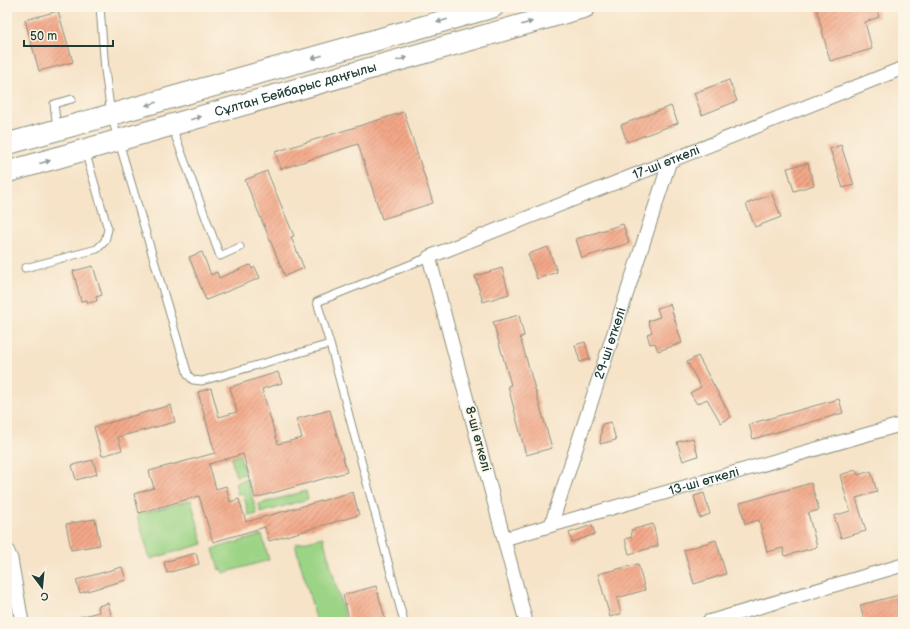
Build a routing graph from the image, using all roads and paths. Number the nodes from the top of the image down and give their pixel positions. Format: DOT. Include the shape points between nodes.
graph roads {
  1 [pos="100,7"];
  2 [pos="493,7"];
  3 [pos="585,7"];
  4 [pos="903,68"];
  5 [pos="72,99"];
  6 [pos="111,115"];
  7 [pos="171,125"];
  8 [pos="58,130"];
  9 [pos="118,141"];
  10 [pos="7,144"];
  11 [pos="85,151"];
  12 [pos="670,161"];
  13 [pos="7,172"];
  14 [pos="240,247"];
  15 [pos="429,257"];
  16 [pos="26,268"];
  17 [pos="330,344"];
  18 [pos="903,424"];
  19 [pos="551,525"];
  20 [pos="504,539"];
  21 [pos="7,550"];
  22 [pos="903,565"];
  23 [pos="22,622"];
  24 [pos="404,622"];
  25 [pos="526,622"];
  26 [pos="708,622"];
  1 -- 6 [label="lane"];
  2 -- 6 [label="main road, Сұлтан Бейбарыс даңғылы, one-way"];
  7 -- 3 [label="main road, Сұлтан Бейбарыс даңғылы, one-way"];
  4 -- 12 [label="street, 17-ші өткелі"];
  5 -- 8 [label="lane" via="54,104"];
  6 -- 8 [label="main road, Сұлтан Бейбарыс даңғылы"];
  6 -- 9 [label="lane"];
  7 -- 9 [label="main road, Сұлтан Бейбарыс даңғылы"];
  7 -- 14 [label="lane" via="220,256"];
  8 -- 10 [label="main road, Сұлтан Бейбарыс даңғылы"];
  9 -- 11 [label="main road, Сұлтан Бейбарыс даңғылы"];
  9 -- 17 [label="lane" via="188,375 193,380 202,381"];
  13 -- 11 [label="main road, Сұлтан Бейбарыс даңғылы, one-way"];
  11 -- 16 [label="lane" via="108,229 105,242 97,250"];
  12 -- 15 [label="street, 17-ші өткелі"];
  12 -- 19 [label="street, 29-ші өткелі"];
  15 -- 17 [label="lane" via="317,302"];
  15 -- 20 [label="street, 8-ші өткелі"];
  17 -- 24 [label="lane"];
  18 -- 19 [label="street, 13-ші өткелі"];
  19 -- 20 [label="street, 13-ші өткелі"];
  20 -- 25 [label="street, 8-ші өткелі"];
  21 -- 23 [label="street" via="11,559"];
  22 -- 26 [label="street"];
}
